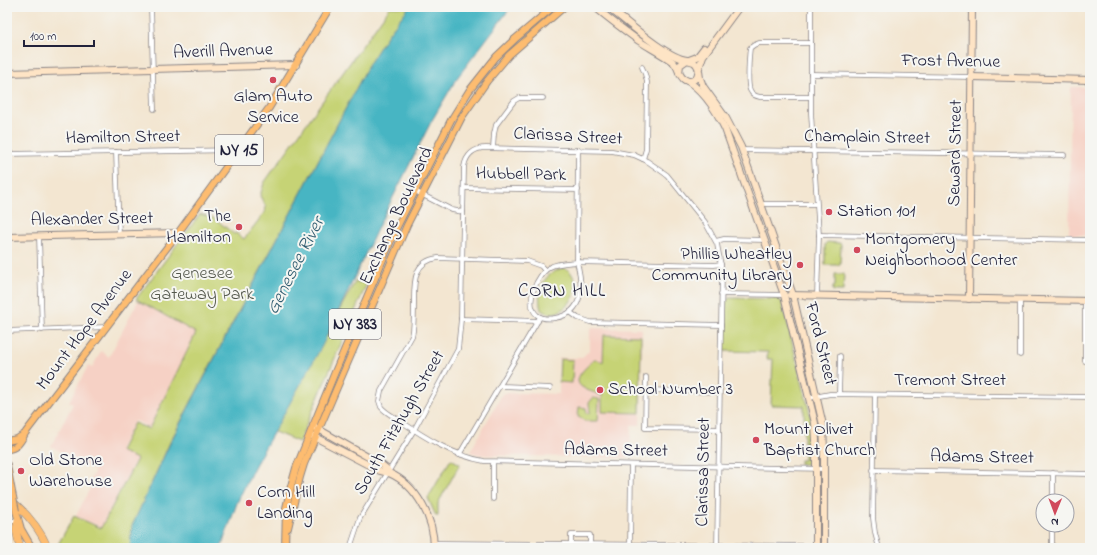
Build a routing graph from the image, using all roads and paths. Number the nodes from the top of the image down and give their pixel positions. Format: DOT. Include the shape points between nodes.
graph roads {
  1 [pos="152,7"];
  2 [pos="330,7"];
  3 [pos="553,7"];
  4 [pos="564,7"];
  5 [pos="608,7"];
  6 [pos="811,7"];
  7 [pos="972,7"];
  8 [pos="738,8"];
  9 [pos="597,9"];
  10 [pos="811,43"];
  11 [pos="689,60"];
  12 [pos="296,65"];
  13 [pos="642,67"];
  14 [pos="153,69"];
  15 [pos="699,70"];
  16 [pos="7,73"];
  17 [pos="679,73"];
  18 [pos="811,74"];
  19 [pos="972,77"];
  20 [pos="684,79"];
  21 [pos="1090,80"];
  22 [pos="810,97"];
  23 [pos="543,98"];
  24 [pos="154,109"];
  25 [pos="493,148"];
  26 [pos="239,150"];
  27 [pos="578,150"];
  28 [pos="742,150"];
  29 [pos="813,151"];
  30 [pos="116,152"];
  31 [pos="970,153"];
  32 [pos="7,154"];
  33 [pos="1064,155"];
  34 [pos="643,159"];
  35 [pos="464,188"];
  36 [pos="578,190"];
  37 [pos="415,191"];
  38 [pos="422,195"];
  39 [pos="761,204"];
  40 [pos="816,204"];
  41 [pos="464,212"];
  42 [pos="178,233"];
  43 [pos="119,234"];
  44 [pos="39,236"];
  45 [pos="819,236"];
  46 [pos="7,237"];
  47 [pos="969,238"];
  48 [pos="765,240"];
  49 [pos="1090,240"];
  50 [pos="716,241"];
  51 [pos="462,259"];
  52 [pos="577,262"];
  53 [pos="721,264"];
  54 [pos="545,271"];
  55 [pos="721,294"];
  56 [pos="784,295"];
  57 [pos="793,295"];
  58 [pos="817,297"];
  59 [pos="969,299"];
  60 [pos="1020,300"];
  61 [pos="1088,301"];
  62 [pos="570,312"];
  63 [pos="461,319"];
  64 [pos="539,319"];
  65 [pos="721,325"];
  66 [pos="106,328"];
  67 [pos="42,330"];
  68 [pos="7,331"];
  69 [pos="1020,355"];
  70 [pos="840,356"];
  71 [pos="1085,362"];
  72 [pos="646,377"];
  73 [pos="500,386"];
  74 [pos="550,388"];
  75 [pos="646,390"];
  76 [pos="720,392"];
  77 [pos="839,394"];
  78 [pos="874,395"];
  79 [pos="817,396"];
  80 [pos="1090,397"];
  81 [pos="809,398"];
  82 [pos="316,428"];
  83 [pos="719,429"];
  84 [pos="414,430"];
  85 [pos="26,432"];
  86 [pos="313,435"];
  87 [pos="7,441"];
  88 [pos="7,449"];
  89 [pos="459,455"];
  90 [pos="493,462"];
  91 [pos="7,465"];
  92 [pos="631,465"];
  93 [pos="718,467"];
  94 [pos="816,469"];
  95 [pos="824,469"];
  96 [pos="873,470"];
  97 [pos="388,473"];
  98 [pos="1053,473"];
  99 [pos="1090,474"];
  100 [pos="1053,493"];
  101 [pos="9,498"];
  102 [pos="493,499"];
  103 [pos="7,518"];
  104 [pos="18,520"];
  105 [pos="7,522"];
  106 [pos="1052,533"];
  107 [pos="529,543"];
  108 [pos="570,544"];
  109 [pos="434,545"];
  110 [pos="586,545"];
  111 [pos="630,546"];
  112 [pos="659,546"];
  113 [pos="717,546"];
  114 [pos="816,547"];
  115 [pos="20,548"];
  116 [pos="32,548"];
  117 [pos="48,548"];
  118 [pos="285,548"];
  119 [pos="350,548"];
  120 [pos="529,548"];
  121 [pos="824,548"];
  122 [pos="879,548"];
  123 [pos="902,548"];
  124 [pos="1052,548"];
  1 -- 14 [label="street"];
  2 -- 12 [label="main road, Mount Hope Avenue / NY 15"];
  3 -- 37 [label="main road, Exchange Boulevard / NY 383" via="514,39 474,84 451,120"];
  4 -- 38 [label="main road, Exchange Boulevard / NY 383" via="510,55 482,88 462,117"];
  5 -- 11 [label="main road" via="671,54"];
  6 -- 10 [label="street"];
  7 -- 19 [label="main road, Seward Street"];
  8 -- 11 [label="main road" via="698,56"];
  8 -- 15 [label="main road" via="702,58"];
  9 -- 17 [label="main road" via="672,62"];
  10 -- 18 [label="street"];
  10 -- 22 [label="street" via="754,45 750,48 749,54 748,85 754,95 760,97"];
  11 -- 15 [label="main road" via="696,63"];
  11 -- 17 [label="main road" via="681,64"];
  12 -- 14 [label="main road, Averill Avenue"];
  12 -- 26 [label="main road, Mount Hope Avenue / NY 15" via="274,102"];
  13 -- 34 [label="street" via="647,82 646,149"];
  14 -- 16 [label="main road, Averill Avenue"];
  14 -- 24 [label="street"];
  15 -- 20 [label="main road" via="694,80"];
  15 -- 28 [label="main road, Ford Street" via="702,84 730,124"];
  17 -- 20 [label="main road"];
  18 -- 19 [label="street, Frost Avenue"];
  18 -- 22 [label="street"];
  19 -- 21 [label="main road, Frost Avenue"];
  19 -- 31 [label="main road, Seward Street"];
  20 -- 48 [label="main road, Ford Street" via="698,88 725,129"];
  22 -- 29 [label="street"];
  23 -- 25 [label="street" via="521,98 514,101 496,125"];
  25 -- 27 [label="street, Clarissa Street"];
  25 -- 35 [label="street, Clarissa Street" via="480,148 469,155 465,164"];
  26 -- 30 [label="street, Hamilton Street"];
  26 -- 42 [label="main road, Mount Hope Avenue / NY 15"];
  27 -- 34 [label="street, Clarissa Street" via="618,152"];
  27 -- 36 [label="street"];
  28 -- 29 [label="street, Champlain Street"];
  28 -- 39 [label="main road, Ford Street"];
  29 -- 31 [label="street, Champlain Street"];
  29 -- 40 [label="street"];
  30 -- 32 [label="street, Hamilton Street"];
  30 -- 43 [label="street"];
  31 -- 33 [label="street, Champlain Street"];
  31 -- 47 [label="main road, Seward Street"];
  34 -- 50 [label="street, Clarissa Street" via="670,178 705,222"];
  35 -- 36 [label="street, Hubbell Park"];
  35 -- 41 [label="street, South Fitzhugh Street"];
  36 -- 52 [label="street"];
  37 -- 38 [label="street"];
  37 -- 82 [label="main road, Exchange Boulevard / NY 383" via="391,241"];
  38 -- 41 [label="street" via="450,209"];
  38 -- 82 [label="main road, Exchange Boulevard / NY 383"];
  39 -- 40 [label="street"];
  39 -- 57 [label="main road, Ford Street"];
  40 -- 45 [label="street"];
  41 -- 51 [label="street, South Fitzhugh Street"];
  42 -- 43 [label="main road, Alexander Street"];
  42 -- 66 [label="main road, Mount Hope Avenue / NY 15"];
  43 -- 44 [label="main road, Alexander Street"];
  44 -- 46 [label="main road, Alexander Street"];
  44 -- 67 [label="street"];
  45 -- 47 [label="street"];
  45 -- 58 [label="street"];
  47 -- 49 [label="street"];
  47 -- 59 [label="main road, Seward Street"];
  48 -- 50 [label="street"];
  48 -- 56 [label="main road, Ford Street"];
  50 -- 53 [label="street, Clarissa Street"];
  51 -- 54 [label="street, Adams Street" via="527,261 541,266"];
  51 -- 63 [label="street, South Fitzhugh Street"];
  51 -- 84 [label="street, Adams Street" via="433,259 418,270 414,286 414,331 380,394 380,404 384,410"];
  52 -- 53 [label="street"];
  52 -- 54 [label="street" via="557,265"];
  52 -- 62 [label="street" via="581,291 577,304"];
  53 -- 55 [label="street, Clarissa Street"];
  54 -- 64 [label="street" via="536,284 532,300"];
  55 -- 56 [label="street"];
  55 -- 65 [label="street, Clarissa Street"];
  56 -- 57 [label="main road"];
  56 -- 81 [label="main road, Ford Street"];
  57 -- 58 [label="main road"];
  57 -- 79 [label="main road, Ford Street"];
  58 -- 59 [label="main road"];
  59 -- 60 [label="main road"];
  60 -- 61 [label="main road"];
  60 -- 69 [label="street"];
  61 -- 71 [label="street"];
  62 -- 64 [label="street" via="557,318"];
  62 -- 65 [label="street" via="590,322"];
  63 -- 64 [label="street"];
  63 -- 84 [label="street, South Fitzhugh Street" via="458,349"];
  64 -- 73 [label="street"];
  65 -- 76 [label="street, Clarissa Street"];
  66 -- 67 [label="street"];
  66 -- 85 [label="main road, Mount Hope Avenue / NY 15"];
  67 -- 68 [label="street"];
  70 -- 77 [label="street"];
  72 -- 75 [label="street"];
  73 -- 74 [label="street"];
  73 -- 89 [label="street"];
  75 -- 76 [label="street"];
  75 -- 83 [label="street" via="645,428"];
  76 -- 83 [label="street, Clarissa Street"];
  77 -- 78 [label="street, Tremont Street"];
  77 -- 79 [label="street, Tremont Street"];
  78 -- 80 [label="street, Tremont Street"];
  78 -- 96 [label="street"];
  79 -- 81 [label="street, Tremont Street"];
  79 -- 95 [label="main road, Ford Street" via="824,433"];
  81 -- 94 [label="main road, Ford Street" via="816,431"];
  82 -- 86 [label="main road, Exchange Boulevard / NY 383"];
  82 -- 97 [label="main road" via="382,465"];
  83 -- 93 [label="street, Clarissa Street"];
  84 -- 89 [label="street, Adams Street"];
  84 -- 97 [label="street, South Fitzhugh Street"];
  85 -- 87 [label="main road, Mount Hope Avenue / NY 15" via="16,439"];
  85 -- 88 [label="main road, Mount Hope Avenue / NY 15" via="16,447"];
  86 -- 97 [label="main road"];
  86 -- 118 [label="main road, Exchange Boulevard / NY 383" via="296,468 290,491"];
  89 -- 90 [label="street, Adams Street"];
  90 -- 92 [label="street, Adams Street"];
  90 -- 102 [label="street"];
  91 -- 101 [label="main road"];
  92 -- 93 [label="street, Adams Street"];
  92 -- 111 [label="street"];
  93 -- 94 [label="street, Adams Street"];
  93 -- 113 [label="street, Clarissa Street"];
  94 -- 95 [label="street, Adams Street"];
  94 -- 114 [label="main road, Ford Street"];
  95 -- 121 [label="main road, Ford Street"];
  96 -- 98 [label="street, Adams Street"];
  96 -- 122 [label="street" via="873,524"];
  97 -- 109 [label="main road" via="405,484 422,504 430,524"];
  97 -- 119 [label="street, South Fitzhugh Street" via="360,518"];
  98 -- 99 [label="street, Adams Street"];
  98 -- 100 [label="street"];
  101 -- 103 [label="street"];
  101 -- 104 [label="main road, bridge"];
  101 -- 117 [label="highway" via="32,521"];
  104 -- 105 [label="street"];
  104 -- 115 [label="highway" via="16,530"];
  104 -- 116 [label="main road"];
  106 -- 124 [label="street"];
  107 -- 108 [label="street"];
  107 -- 109 [label="street"];
  107 -- 120 [label="street"];
  108 -- 110 [label="street"];
  108 -- 110 [label="street" via="571,535 590,535"];
  110 -- 111 [label="street"];
  111 -- 112 [label="street"];
  112 -- 113 [label="street"];
  113 -- 114 [label="street"];
  122 -- 123 [label="street"];
}
